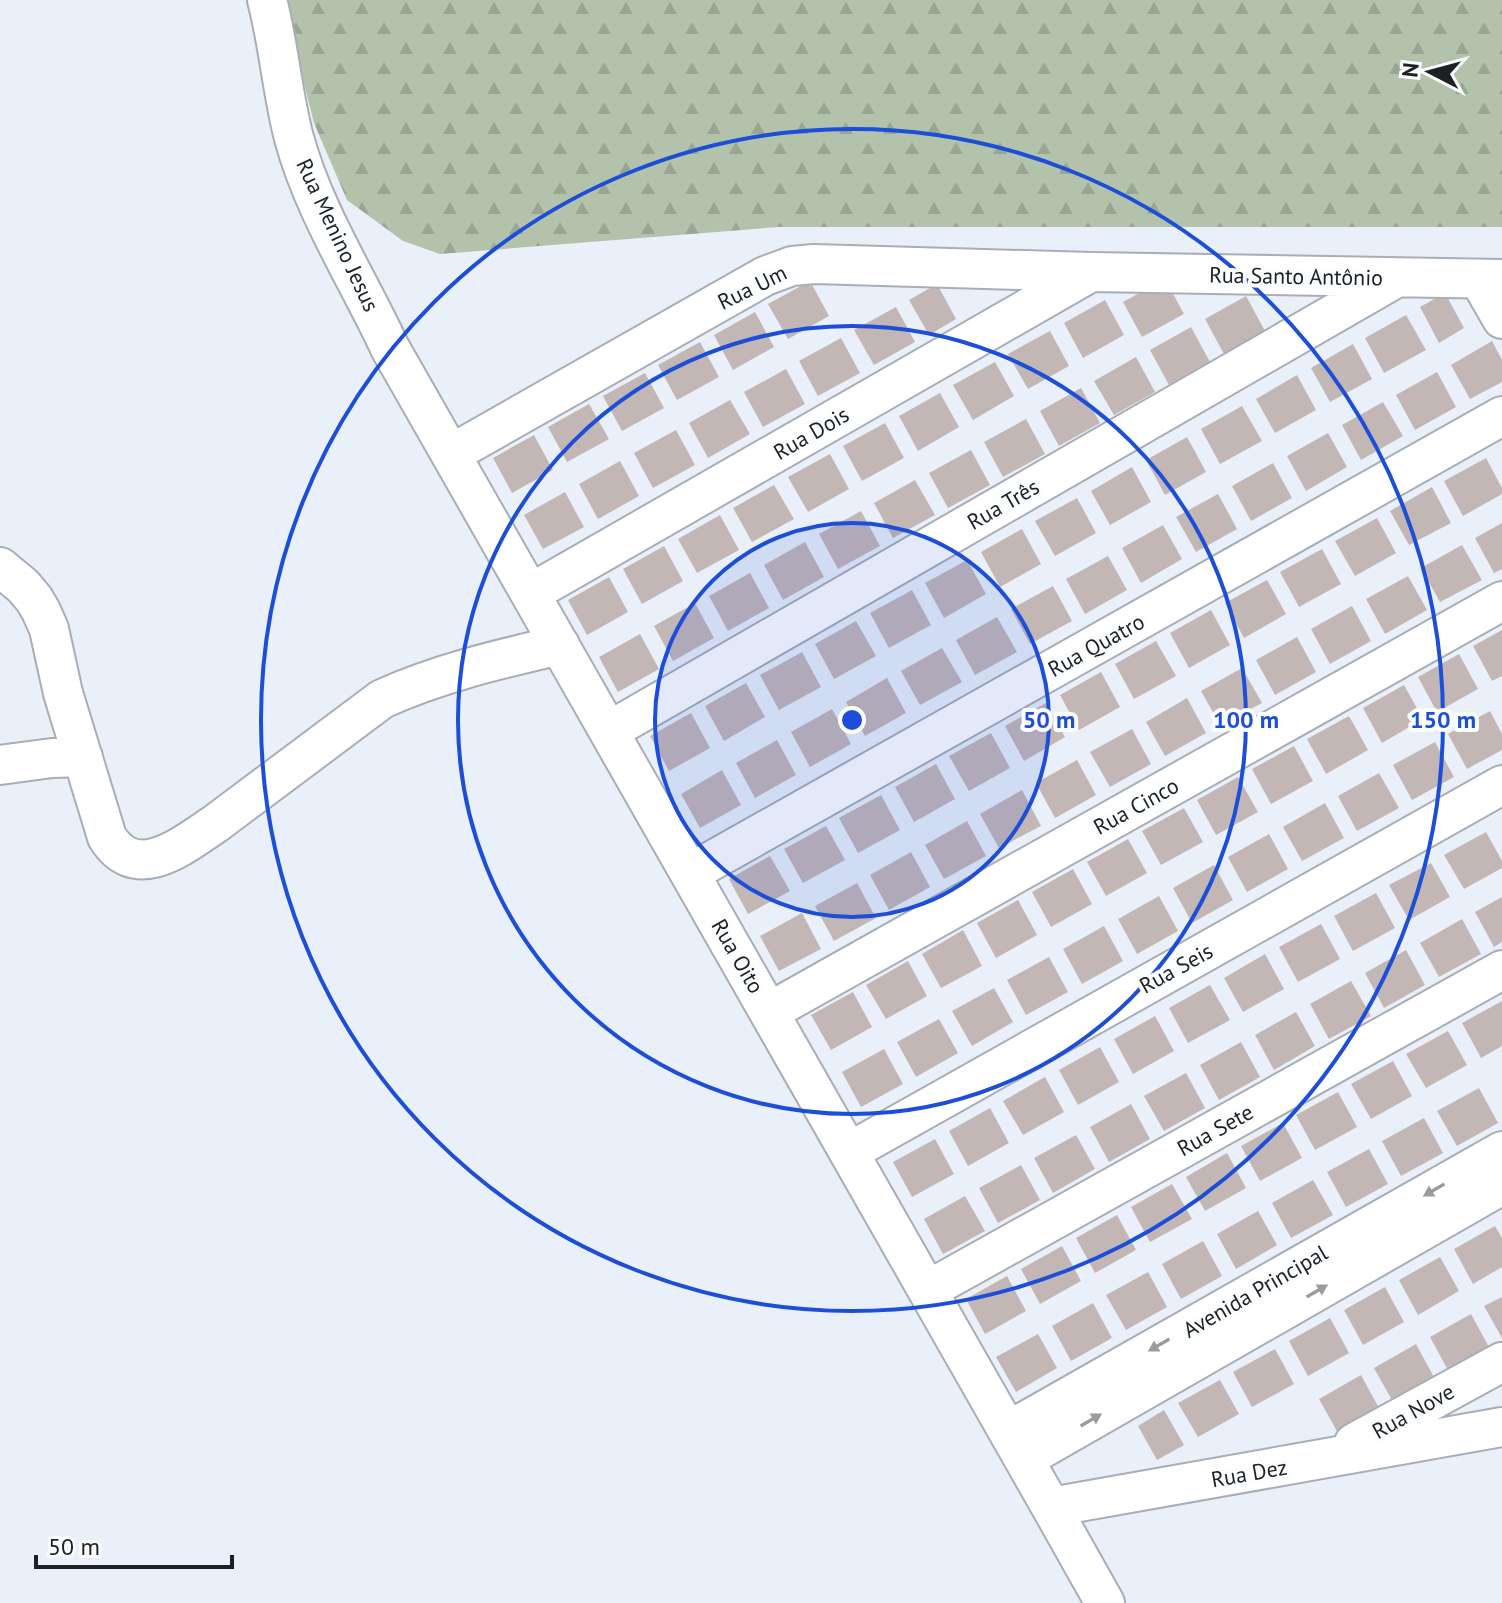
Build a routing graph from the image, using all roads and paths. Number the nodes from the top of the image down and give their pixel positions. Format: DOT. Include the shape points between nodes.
graph roads {
  1 [pos="267,0"];
  2 [pos="1091,272"];
  3 [pos="1396,278"];
  4 [pos="1491,279"];
  5 [pos="1502,319"];
  6 [pos="1502,416"];
  7 [pos="451,454"];
  8 [pos="0,567"];
  9 [pos="531,593"];
  10 [pos="1502,601"];
  11 [pos="560,645"];
  12 [pos="609,731"];
  13 [pos="83,757"];
  14 [pos="0,765"];
  15 [pos="1502,785"];
  16 [pos="690,873"];
  17 [pos="1502,970"];
  18 [pos="769,1012"];
  19 [pos="1502,1151"];
  20 [pos="849,1152"];
  21 [pos="1502,1185"];
  22 [pos="928,1290"];
  23 [pos="1502,1362"];
  24 [pos="1502,1427"];
  25 [pos="1016,1445"];
  26 [pos="1324,1460"];
  27 [pos="1051,1507"];
  28 [pos="1105,1603"];
  1 -- 7 [label="street, Rua Menino Jesus" via="294,138 308,179 390,348"];
  2 -- 3 [label="street, Rua Santo Antônio"];
  2 -- 7 [label="street, Rua Um" via="792,266 765,276"];
  2 -- 9 [label="street, Rua Dois"];
  3 -- 4 [label="street, Rua Santo Antônio"];
  3 -- 12 [label="street, Rua Três"];
  4 -- 5 [label="street"];
  6 -- 16 [label="street, Rua Quatro"];
  7 -- 9 [label="street, Rua Oito"];
  8 -- 13 [label="street" via="23,586 49,629"];
  9 -- 11 [label="street, Rua Oito"];
  10 -- 18 [label="street, Rua Cinco"];
  11 -- 12 [label="street, Rua Oito"];
  11 -- 13 [label="street" via="466,668 382,699 215,824 160,856 130,859 112,846"];
  12 -- 16 [label="street, Rua Oito"];
  13 -- 14 [label="street"];
  15 -- 20 [label="street, Rua Seis"];
  16 -- 18 [label="street, Rua Oito"];
  17 -- 22 [label="street, Rua Sete"];
  18 -- 20 [label="street, Rua Oito"];
  19 -- 25 [label="street, Avenida Principal, one-way"];
  20 -- 22 [label="street, Rua Oito"];
  25 -- 21 [label="street, Avenida Principal, one-way"];
  22 -- 25 [label="street, Rua Oito"];
  23 -- 26 [label="street, Rua Nove"];
  24 -- 26 [label="street, Rua Dez"];
  25 -- 27 [label="street"];
  26 -- 27 [label="street, Rua Dez"];
  27 -- 28 [label="street"];
}
